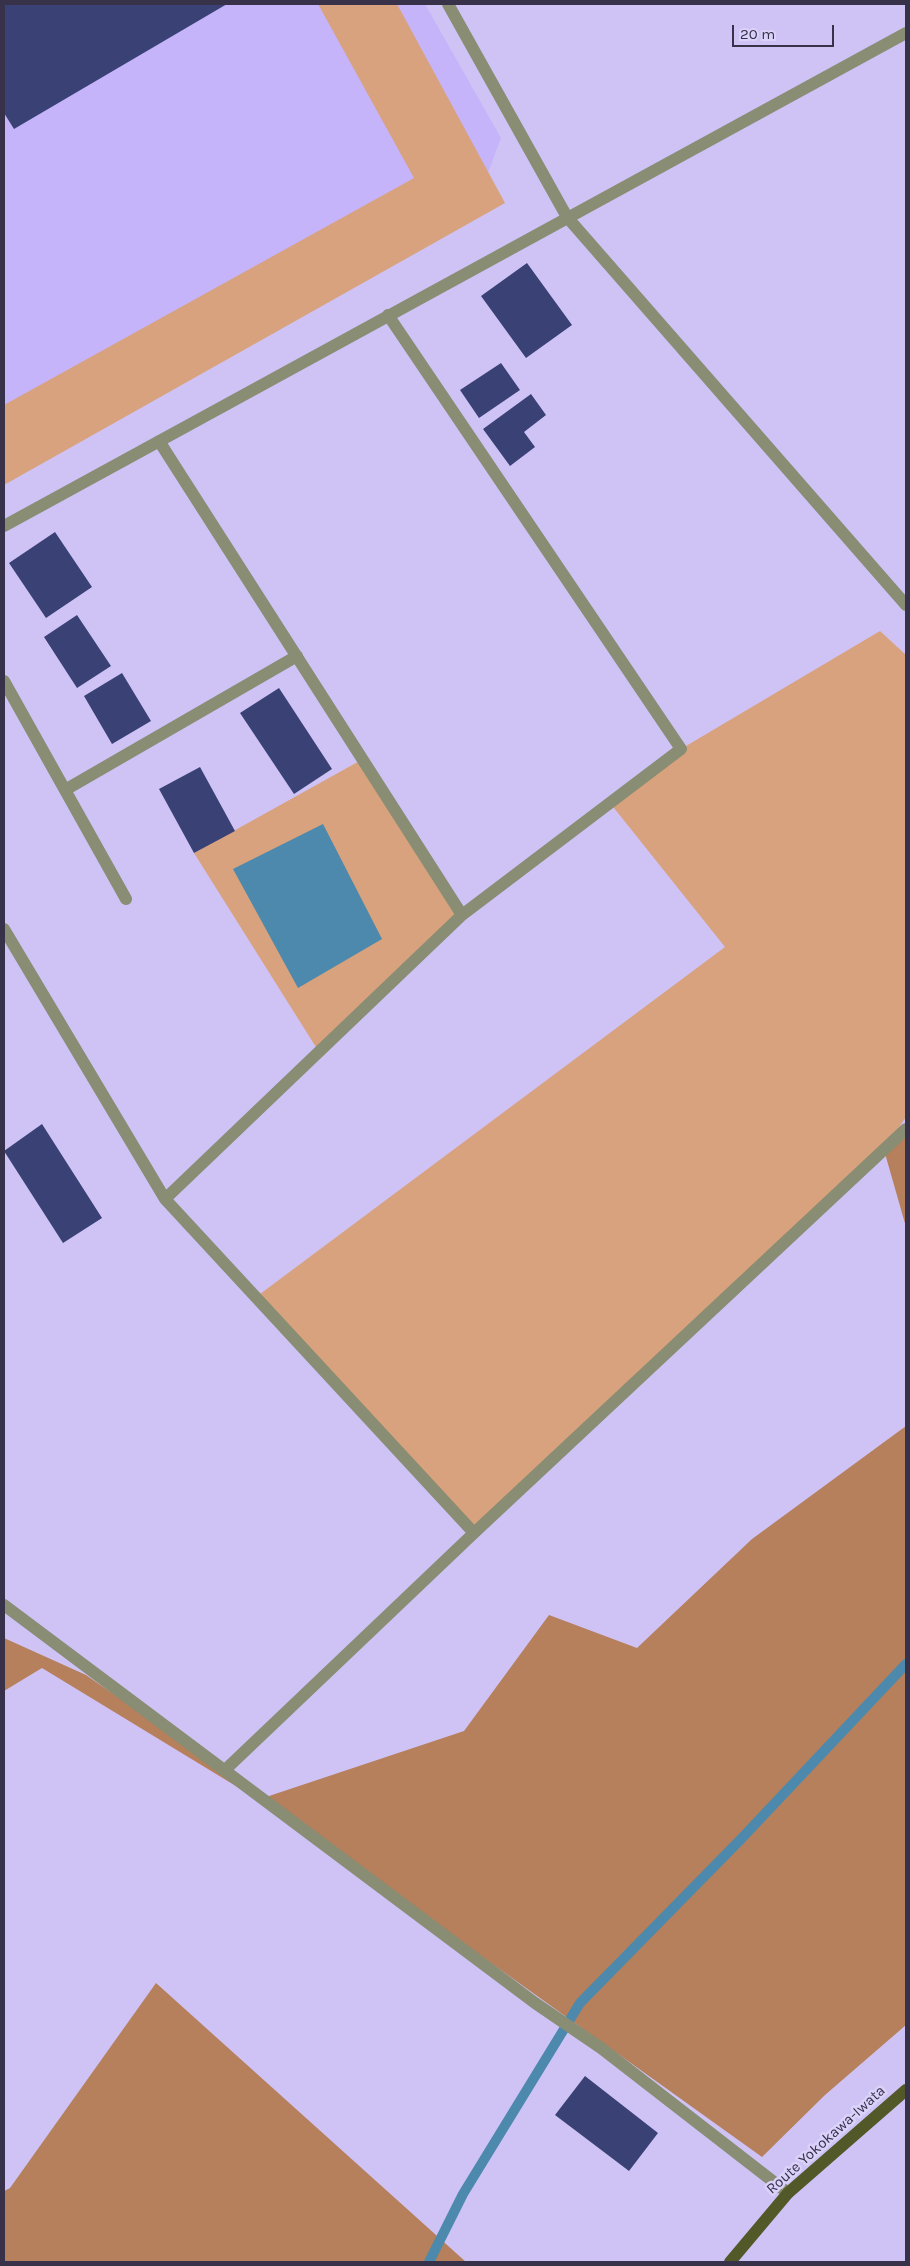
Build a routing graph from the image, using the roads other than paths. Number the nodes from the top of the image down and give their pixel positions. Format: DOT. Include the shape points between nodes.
graph roads {
  1 [pos="448,4"];
  2 [pos="906,33"];
  3 [pos="567,217"];
  4 [pos="388,315"];
  5 [pos="159,441"];
  6 [pos="4,526"];
  7 [pos="906,606"];
  8 [pos="296,656"];
  9 [pos="4,682"];
  10 [pos="65,790"];
  11 [pos="126,899"];
  12 [pos="462,915"];
  13 [pos="4,929"];
  14 [pos="906,1129"];
  15 [pos="165,1198"];
  16 [pos="474,1533"];
  17 [pos="4,1605"];
  18 [pos="225,1770"];
  19 [pos="906,2090"];
  20 [pos="788,2193"];
  21 [pos="730,2262"];
  1 -- 3 [label="street"];
  2 -- 3 [label="street"];
  3 -- 4 [label="street"];
  3 -- 7 [label="street"];
  4 -- 5 [label="street"];
  4 -- 12 [label="street" via="681,749"];
  5 -- 6 [label="street"];
  5 -- 8 [label="street"];
  8 -- 10 [label="street"];
  8 -- 12 [label="street"];
  9 -- 10 [label="street"];
  10 -- 11 [label="street"];
  12 -- 15 [label="street"];
  13 -- 15 [label="street"];
  14 -- 16 [label="street"];
  15 -- 16 [label="street"];
  16 -- 18 [label="street"];
  17 -- 18 [label="street"];
  18 -- 20 [label="street" via="535,2003 601,2048"];
  19 -- 20 [label="main road, Route Yokokawa-Iwata"];
  20 -- 21 [label="main road, Route Yokokawa-Iwata"];
}
